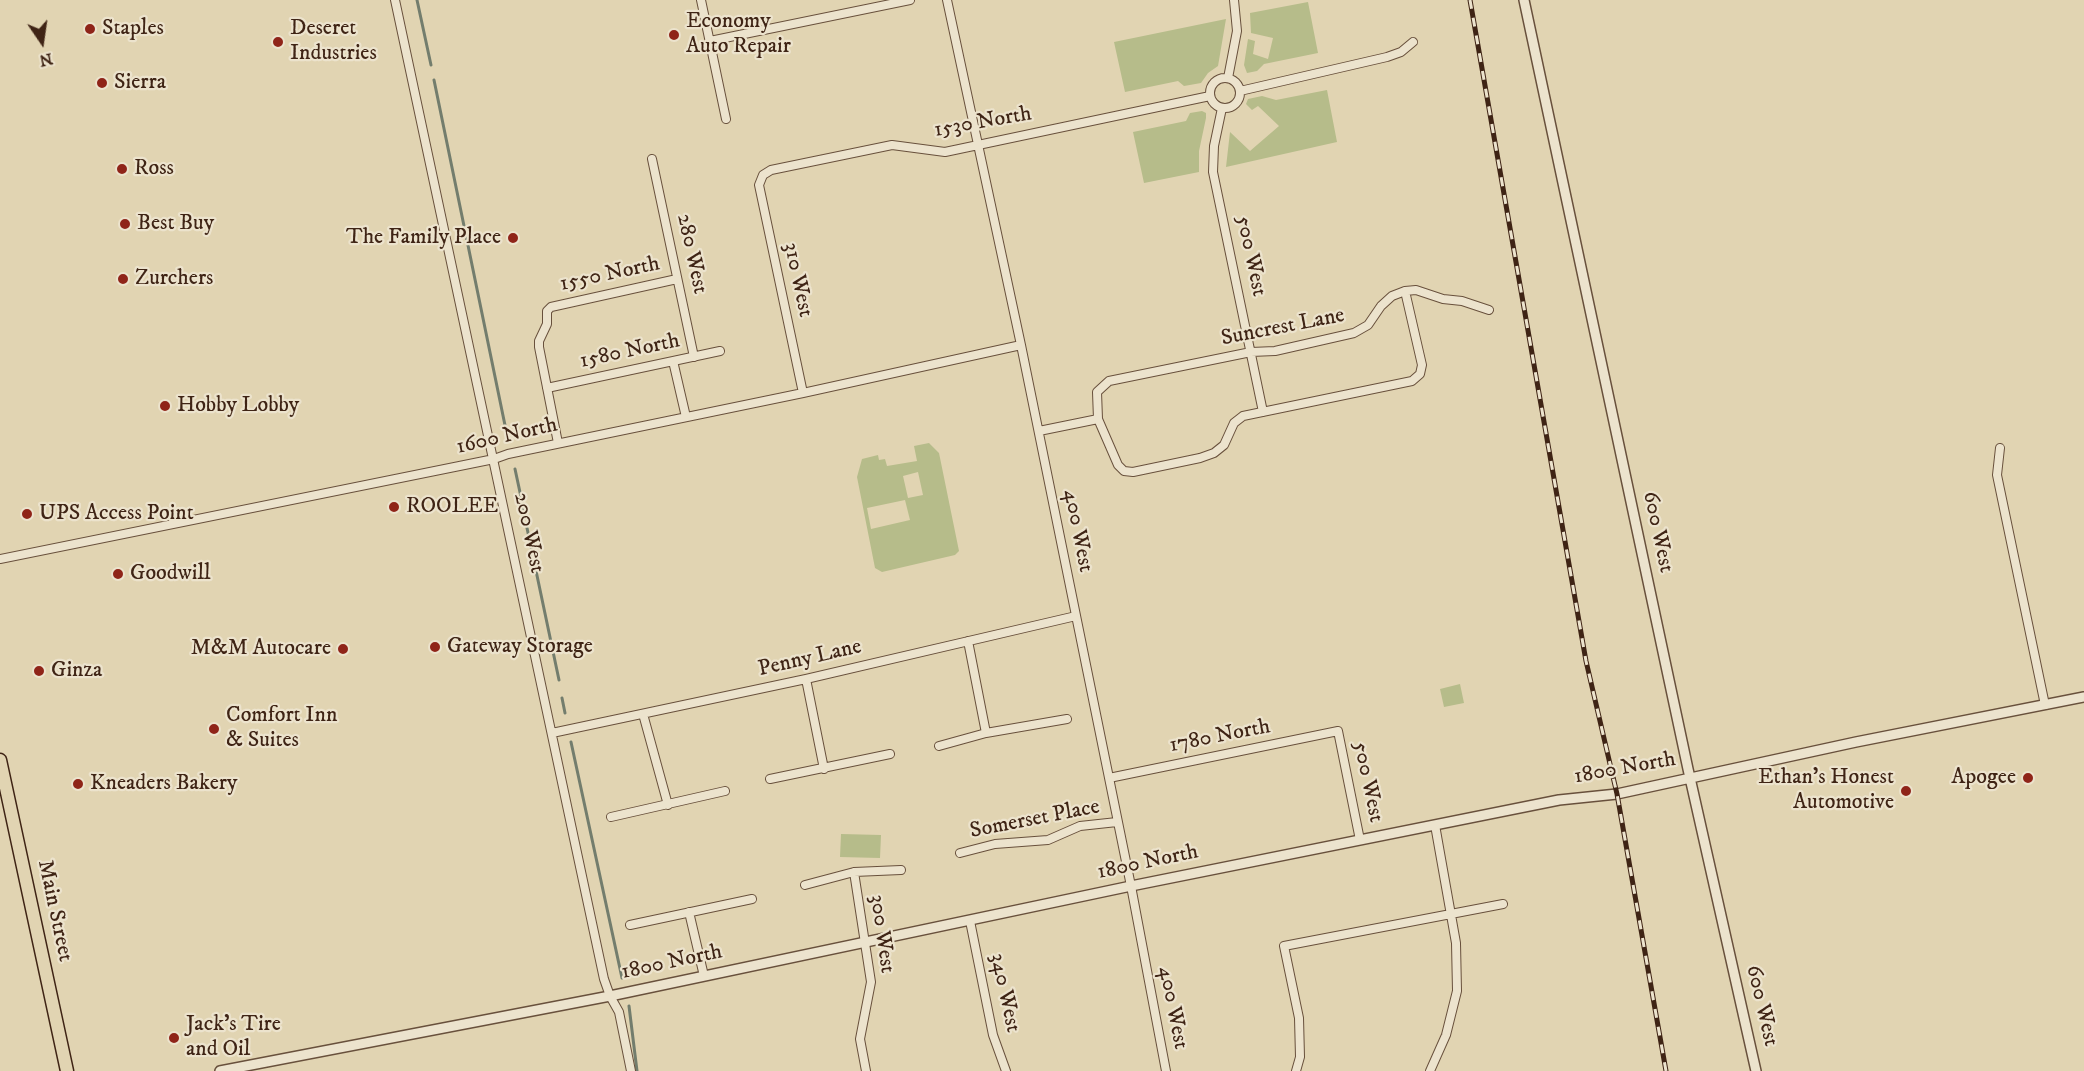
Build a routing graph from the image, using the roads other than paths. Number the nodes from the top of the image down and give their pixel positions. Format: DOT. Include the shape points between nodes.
graph roads {
  1 [pos="395,0"];
  2 [pos="701,0"];
  3 [pos="910,0"];
  4 [pos="946,0"];
  5 [pos="1234,0"];
  6 [pos="1524,0"];
  7 [pos="710,41"];
  8 [pos="1413,42"];
  9 [pos="1227,78"];
  10 [pos="1240,91"];
  11 [pos="1210,96"];
  12 [pos="1222,108"];
  13 [pos="726,119"];
  14 [pos="978,145"];
  15 [pos="652,159"];
  16 [pos="763,175"];
  17 [pos="677,279"];
  18 [pos="1405,291"];
  19 [pos="1489,309"];
  20 [pos="1021,345"];
  21 [pos="720,351"];
  22 [pos="1251,352"];
  23 [pos="694,357"];
  24 [pos="673,361"];
  25 [pos="547,388"];
  26 [pos="803,393"];
  27 [pos="1263,412"];
  28 [pos="686,417"];
  29 [pos="1098,419"];
  30 [pos="1039,431"];
  31 [pos="558,443"];
  32 [pos="2000,448"];
  33 [pos="494,459"];
  34 [pos="0,559"];
  35 [pos="1076,616"];
  36 [pos="968,641"];
  37 [pos="806,680"];
  38 [pos="2084,697"];
  39 [pos="2045,705"];
  40 [pos="643,714"];
  41 [pos="1066,719"];
  42 [pos="1338,731"];
  43 [pos="986,733"];
  44 [pos="552,734"];
  45 [pos="939,746"];
  46 [pos="890,754"];
  47 [pos="0,760"];
  48 [pos="824,769"];
  49 [pos="1689,777"];
  50 [pos="1108,778"];
  51 [pos="770,779"];
  52 [pos="725,792"];
  53 [pos="668,805"];
  54 [pos="611,817"];
  55 [pos="1117,822"];
  56 [pos="1435,825"];
  57 [pos="1360,840"];
  58 [pos="960,853"];
  59 [pos="901,870"];
  60 [pos="854,872"];
  61 [pos="805,885"];
  62 [pos="1131,886"];
  63 [pos="752,899"];
  64 [pos="1503,904"];
  65 [pos="689,912"];
  66 [pos="1452,914"];
  67 [pos="970,921"];
  68 [pos="630,925"];
  69 [pos="866,943"];
  70 [pos="704,976"];
  71 [pos="610,996"];
  72 [pos="67,1071"];
  73 [pos="220,1071"];
  74 [pos="631,1071"];
  75 [pos="866,1071"];
  76 [pos="1006,1071"];
  77 [pos="1166,1071"];
  78 [pos="1296,1071"];
  79 [pos="1430,1071"];
  80 [pos="1756,1071"];
  1 -- 33 [label="street, 200 West"];
  2 -- 7 [label="street"];
  3 -- 7 [label="street"];
  4 -- 14 [label="street, 400 West"];
  5 -- 9 [label="street" via="1237,31"];
  6 -- 49 [label="street, 600 West"];
  7 -- 13 [label="street"];
  8 -- 10 [label="street" via="1387,57"];
  9 -- 10 [label="street"];
  9 -- 11 [label="street" via="1214,82"];
  10 -- 12 [label="street" via="1235,104"];
  11 -- 12 [label="street"];
  11 -- 14 [label="street, 1530 North"];
  12 -- 22 [label="street, 500 West" via="1213,172"];
  14 -- 16 [label="street, 1530 North" via="945,152 892,145 771,170"];
  14 -- 20 [label="street, 400 West"];
  15 -- 17 [label="street, 280 West"];
  16 -- 26 [label="street, 310 West" via="759,185"];
  17 -- 23 [label="street, 280 West"];
  17 -- 25 [label="street, 1550 North" via="551,306 539,341"];
  18 -- 19 [label="street" via="1416,290"];
  18 -- 22 [label="street, Suncrest Lane" via="1392,296 1368,326 1354,333 1275,351"];
  18 -- 27 [label="street" via="1422,365 1420,374 1412,381"];
  20 -- 26 [label="street, 1600 North"];
  20 -- 30 [label="street, 400 West"];
  21 -- 23 [label="street, 1580 North"];
  22 -- 27 [label="street, 500 West"];
  22 -- 29 [label="street, Suncrest Lane" via="1109,381 1097,392"];
  23 -- 24 [label="street, 1580 North"];
  24 -- 25 [label="street, 1580 North"];
  24 -- 28 [label="street"];
  25 -- 31 [label="street"];
  26 -- 28 [label="street, 1600 North"];
  27 -- 29 [label="street" via="1243,416 1234,423 1224,444 1214,453 1133,472 1118,465"];
  28 -- 31 [label="street, 1600 North"];
  29 -- 30 [label="street"];
  30 -- 35 [label="street, 400 West"];
  31 -- 33 [label="street, 1600 North"];
  32 -- 39 [label="street" via="1997,474"];
  33 -- 34 [label="street, 1600 North"];
  33 -- 44 [label="street, 200 West"];
  35 -- 36 [label="street, Penny Lane"];
  35 -- 50 [label="street, 400 West"];
  36 -- 37 [label="street, Penny Lane"];
  36 -- 43 [label="street"];
  37 -- 40 [label="street, Penny Lane"];
  37 -- 48 [label="street"];
  38 -- 39 [label="street, 1800 North"];
  39 -- 49 [label="street, 1800 North"];
  40 -- 44 [label="street, Penny Lane"];
  40 -- 53 [label="street"];
  41 -- 43 [label="street"];
  42 -- 50 [label="street, 1780 North"];
  42 -- 57 [label="street, 500 West"];
  43 -- 45 [label="street"];
  44 -- 71 [label="street, 200 West"];
  46 -- 48 [label="street"];
  47 -- 72 [label="main road, Main Street"];
  48 -- 51 [label="street"];
  49 -- 56 [label="street, 1800 North" via="1617,794 1559,800"];
  49 -- 80 [label="street, 600 West"];
  50 -- 55 [label="street, 400 West"];
  52 -- 53 [label="street"];
  53 -- 54 [label="street"];
  55 -- 58 [label="street, Somerset Place" via="1080,826 1048,840 995,844"];
  55 -- 62 [label="street, 400 West"];
  56 -- 57 [label="street, 1800 North"];
  56 -- 66 [label="street"];
  57 -- 62 [label="street, 1800 North"];
  59 -- 60 [label="street"];
  60 -- 61 [label="street"];
  60 -- 69 [label="street, 300 West"];
  62 -- 67 [label="street, 1800 North"];
  62 -- 77 [label="street, 400 West"];
  63 -- 65 [label="street"];
  64 -- 66 [label="street"];
  65 -- 68 [label="street"];
  65 -- 70 [label="street"];
  66 -- 78 [label="street" via="1284,946 1299,1018 1300,1057"];
  66 -- 79 [label="street" via="1456,991 1446,1035"];
  67 -- 69 [label="street, 1800 North"];
  67 -- 76 [label="street, 340 West" via="993,1035"];
  69 -- 70 [label="street, 1800 North"];
  69 -- 75 [label="street, 300 West" via="871,982 860,1039"];
  70 -- 71 [label="street, 1800 North"];
  71 -- 73 [label="street, 1800 North"];
  71 -- 74 [label="street, 200 West" via="619,1012"];
}
